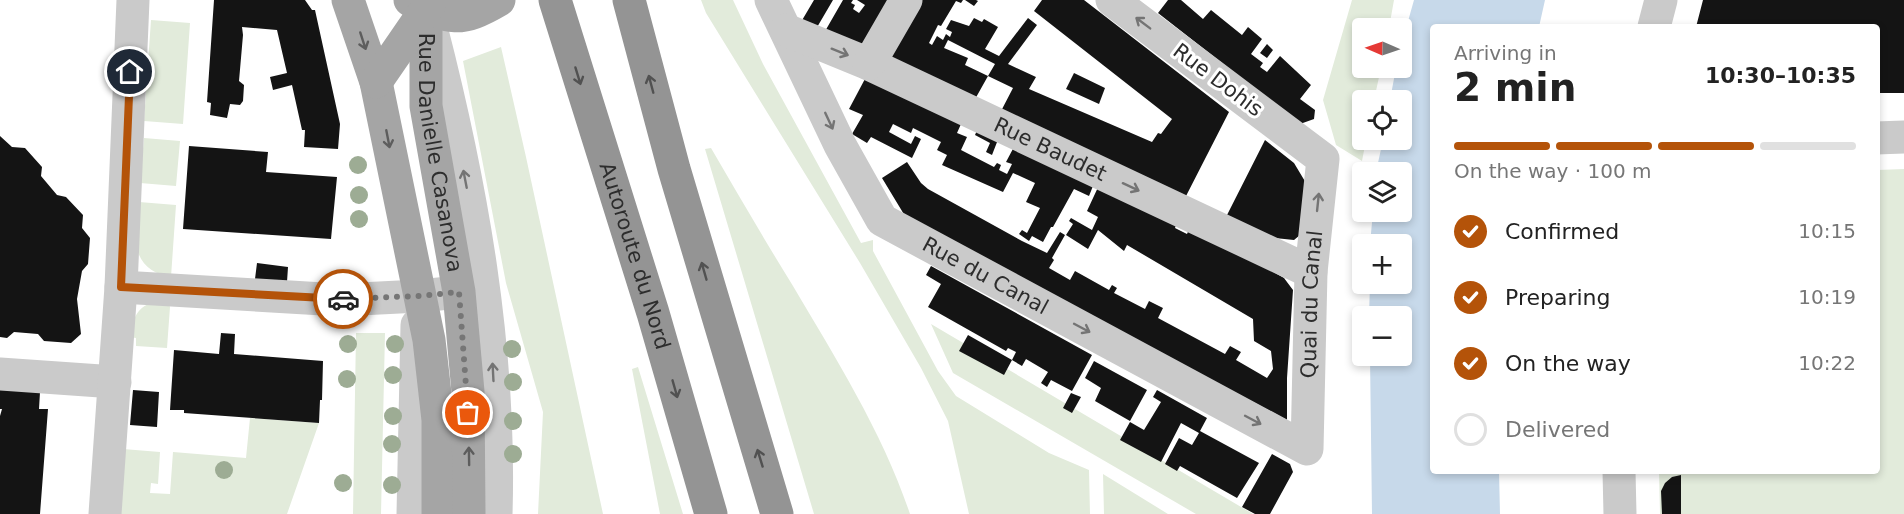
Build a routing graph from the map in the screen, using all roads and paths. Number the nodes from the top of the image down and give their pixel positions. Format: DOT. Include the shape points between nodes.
graph roads {
  1 [pos="134,0"];
  2 [pos="348,0"];
  3 [pos="499,0"];
  4 [pos="771,0"];
  5 [pos="906,0"];
  6 [pos="1112,0"];
  7 [pos="1660,0"];
  8 [pos="424,2"];
  9 [pos="630,3"];
  10 [pos="558,10"];
  11 [pos="1655,24"];
  12 [pos="786,30"];
  13 [pos="869,64"];
  14 [pos="376,82"];
  15 [pos="1904,137"];
  16 [pos="1880,138"];
  17 [pos="1323,159"];
  18 [pos="1311,272"];
  19 [pos="121,287"];
  20 [pos="459,292"];
  21 [pos="419,296"];
  22 [pos="0,374"];
  23 [pos="115,382"];
  24 [pos="1307,449"];
  25 [pos="1619,474"];
  26 [pos="105,514"];
  27 [pos="413,514"];
  28 [pos="438,514"];
  29 [pos="469,514"];
  30 [pos="496,514"];
  31 [pos="711,514"];
  32 [pos="777,514"];
  33 [pos="1620,514"];
  1 -- 19 [label="street"];
  2 -- 14 [label="main road, one-way"];
  3 -- 8 [label="main road, Rue Danielle Casanova" via="477,13 454,17"];
  4 -- 12 [label="street, Rue du Canal"];
  5 -- 13 [label="street"];
  17 -- 6 [label="street, Rue Dohis, one-way"];
  7 -- 11 [label="street"];
  8 -- 14 [label="main road, Rue Danielle Casanova"];
  8 -- 20 [label="main road, Rue Danielle Casanova" via="426,106"];
  30 -- 8 [label="street, one-way" via="498,465 492,360 481,265 450,101"];
  32 -- 9 [label="highway, one-way" via="674,169"];
  10 -- 31 [label="highway, Autoroute du Nord, one-way"];
  12 -- 13 [label="street, Rue Baudet, one-way"];
  12 -- 24 [label="street, Rue du Canal, one-way" via="840,145 882,220"];
  13 -- 18 [label="street, Rue Baudet, one-way"];
  14 -- 21 [label="main road, Rue Danielle Casanova, one-way"];
  15 -- 16 [label="street"];
  18 -- 17 [label="street, Quai du Canal, one-way"];
  18 -- 24 [label="street, Quai du Canal"];
  19 -- 21 [label="street" via="340,300"];
  19 -- 23 [label="street"];
  20 -- 21 [label="street"];
  29 -- 20 [label="main road, Rue Danielle Casanova, one-way" via="468,392"];
  21 -- 27 [label="street"];
  21 -- 28 [label="main road, Rue Danielle Casanova" via="429,340 438,420"];
  22 -- 23 [label="street"];
  23 -- 26 [label="street"];
  25 -- 33 [label="street"];
}
